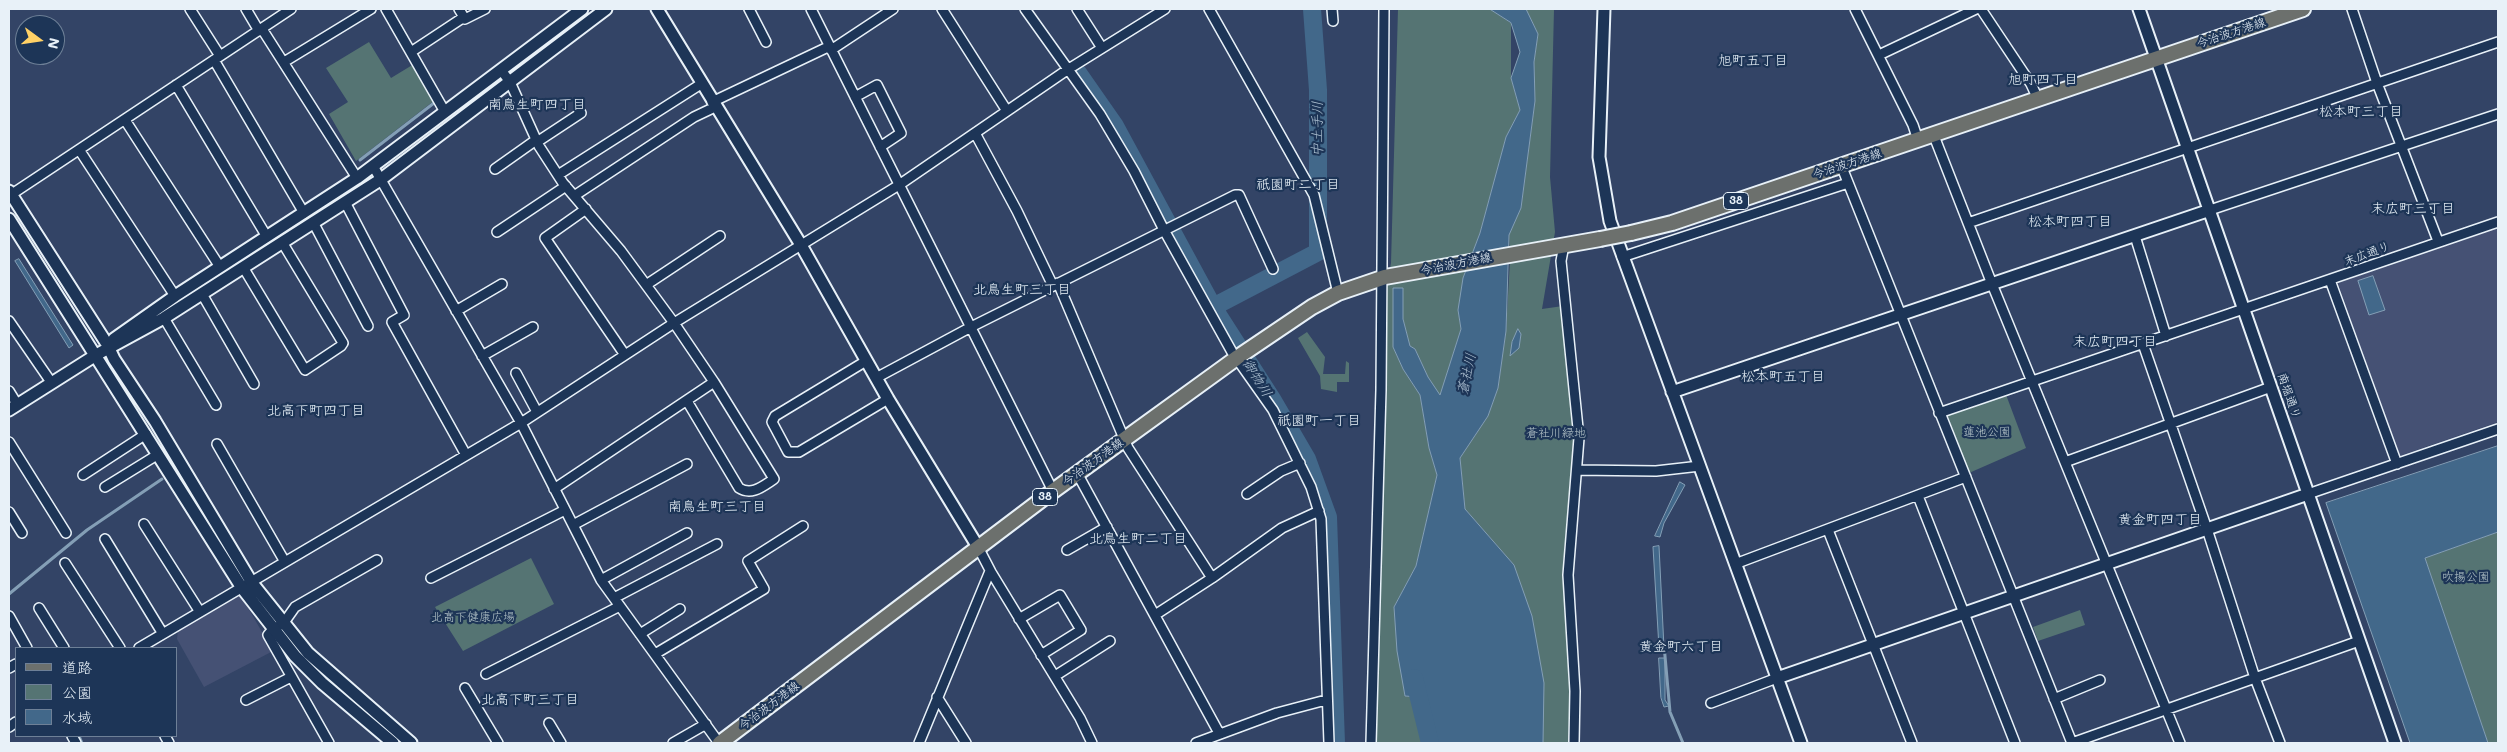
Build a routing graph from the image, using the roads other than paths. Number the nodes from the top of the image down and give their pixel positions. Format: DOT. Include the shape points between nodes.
graph roads {
  1 [pos="190,9"];
  2 [pos="246,9"];
  3 [pos="291,9"];
  4 [pos="371,9"];
  5 [pos="386,9"];
  6 [pos="485,9"];
  7 [pos="582,9"];
  8 [pos="606,9"];
  9 [pos="656,9"];
  10 [pos="749,9"];
  11 [pos="811,9"];
  12 [pos="893,9"];
  13 [pos="942,9"];
  14 [pos="1025,9"];
  15 [pos="1077,9"];
  16 [pos="1164,9"];
  17 [pos="1209,9"];
  18 [pos="1332,9"];
  19 [pos="1384,9"];
  20 [pos="1604,9"];
  21 [pos="1855,9"];
  22 [pos="1976,9"];
  23 [pos="1981,9"];
  24 [pos="2139,9"];
  25 [pos="2303,9"];
  26 [pos="2352,9"];
  27 [pos="462,13"];
  28 [pos="1333,21"];
  29 [pos="260,30"];
  30 [pos="766,42"];
  31 [pos="2498,42"];
  32 [pos="830,48"];
  33 [pos="1102,48"];
  34 [pos="411,52"];
  35 [pos="1879,55"];
  36 [pos="217,58"];
  37 [pos="2155,58"];
  38 [pos="284,62"];
  39 [pos="501,70"];
  40 [pos="1067,70"];
  41 [pos="510,82"];
  42 [pos="2377,83"];
  43 [pos="701,84"];
  44 [pos="176,85"];
  45 [pos="855,97"];
  46 [pos="2038,99"];
  47 [pos="713,104"];
  48 [pos="1007,111"];
  49 [pos="445,112"];
  50 [pos="581,113"];
  51 [pos="2498,114"];
  52 [pos="125,120"];
  53 [pos="974,133"];
  54 [pos="1934,136"];
  55 [pos="1918,140"];
  56 [pos="537,141"];
  57 [pos="2402,146"];
  58 [pos="880,147"];
  59 [pos="2187,150"];
  60 [pos="80,151"];
  61 [pos="1841,165"];
  62 [pos="373,166"];
  63 [pos="495,169"];
  64 [pos="558,175"];
  65 [pos="358,178"];
  66 [pos="380,180"];
  67 [pos="1848,183"];
  68 [pos="899,185"];
  69 [pos="566,186"];
  70 [pos="10,194"];
  71 [pos="574,196"];
  72 [pos="345,202"];
  73 [pos="586,209"];
  74 [pos="2210,210"];
  75 [pos="304,213"];
  76 [pos="9,219"];
  77 [pos="313,222"];
  78 [pos="2498,222"];
  79 [pos="1968,223"];
  80 [pos="1164,230"];
  81 [pos="497,232"];
  82 [pos="720,236"];
  83 [pos="2135,236"];
  84 [pos="267,237"];
  85 [pos="2438,241"];
  86 [pos="282,242"];
  87 [pos="801,245"];
  88 [pos="1558,246"];
  89 [pos="1622,257"];
  90 [pos="220,267"];
  91 [pos="243,267"];
  92 [pos="1273,269"];
  93 [pos="1383,278"];
  94 [pos="2330,280"];
  95 [pos="502,284"];
  96 [pos="1992,284"];
  97 [pos="646,285"];
  98 [pos="1056,285"];
  99 [pos="1338,293"];
  100 [pos="202,294"];
  101 [pos="175,296"];
  102 [pos="2243,308"];
  103 [pos="456,311"];
  104 [pos="1900,315"];
  105 [pos="164,318"];
  106 [pos="9,321"];
  107 [pos="674,323"];
  108 [pos="368,326"];
  109 [pos="533,327"];
  110 [pos="971,327"];
  111 [pos="2166,336"];
  112 [pos="2143,344"];
  113 [pos="109,346"];
  114 [pos="96,355"];
  115 [pos="625,355"];
  116 [pos="482,356"];
  117 [pos="1238,357"];
  118 [pos="866,362"];
  119 [pos="516,373"];
  120 [pos="876,378"];
  121 [pos="2033,381"];
  122 [pos="51,382"];
  123 [pos="714,382"];
  124 [pos="254,384"];
  125 [pos="2271,387"];
  126 [pos="9,391"];
  127 [pos="1672,392"];
  128 [pos="888,399"];
  129 [pos="687,401"];
  130 [pos="216,405"];
  131 [pos="13,407"];
  132 [pos="537,412"];
  133 [pos="1939,413"];
  134 [pos="521,423"];
  135 [pos="2171,423"];
  136 [pos="2498,429"];
  137 [pos="146,434"];
  138 [pos="1124,440"];
  139 [pos="9,442"];
  140 [pos="217,444"];
  141 [pos="157,455"];
  142 [pos="466,455"];
  143 [pos="2065,462"];
  144 [pos="687,464"];
  145 [pos="1300,464"];
  146 [pos="2397,464"];
  147 [pos="1700,466"];
  148 [pos="1577,470"];
  149 [pos="1077,473"];
  150 [pos="83,475"];
  151 [pos="1966,477"];
  152 [pos="105,487"];
  153 [pos="554,488"];
  154 [pos="1052,491"];
  155 [pos="1247,494"];
  156 [pos="2308,494"];
  157 [pos="1918,496"];
  158 [pos="565,510"];
  159 [pos="1318,511"];
  160 [pos="9,512"];
  161 [pos="144,524"];
  162 [pos="573,525"];
  163 [pos="803,526"];
  164 [pos="1107,527"];
  165 [pos="2207,529"];
  166 [pos="1828,530"];
  167 [pos="22,533"];
  168 [pos="66,533"];
  169 [pos="688,533"];
  170 [pos="105,540"];
  171 [pos="717,544"];
  172 [pos="978,548"];
  173 [pos="1067,550"];
  174 [pos="377,560"];
  175 [pos="285,562"];
  176 [pos="65,563"];
  177 [pos="1735,564"];
  178 [pos="2106,564"];
  179 [pos="990,571"];
  180 [pos="431,578"];
  181 [pos="1212,578"];
  182 [pos="601,580"];
  183 [pos="247,586"];
  184 [pos="614,598"];
  185 [pos="2013,598"];
  186 [pos="620,606"];
  187 [pos="39,608"];
  188 [pos="680,609"];
  189 [pos="200,612"];
  190 [pos="1155,615"];
  191 [pos="1964,615"];
  192 [pos="9,616"];
  193 [pos="1019,619"];
  194 [pos="279,626"];
  195 [pos="163,634"];
  196 [pos="640,634"];
  197 [pos="1110,641"];
  198 [pos="2359,641"];
  199 [pos="1874,646"];
  200 [pos="26,647"];
  201 [pos="63,647"];
  202 [pos="119,647"];
  203 [pos="141,647"];
  204 [pos="655,654"];
  205 [pos="1041,655"];
  206 [pos="486,674"];
  207 [pos="1055,676"];
  208 [pos="291,677"];
  209 [pos="1777,678"];
  210 [pos="2254,678"];
  211 [pos="2100,680"];
  212 [pos="465,688"];
  213 [pos="938,697"];
  214 [pos="2054,699"];
  215 [pos="246,700"];
  216 [pos="1326,700"];
  217 [pos="1711,703"];
  218 [pos="2166,710"];
  219 [pos="549,723"];
  220 [pos="706,724"];
  221 [pos="1220,733"];
  222 [pos="330,743"];
  223 [pos="393,743"];
  224 [pos="411,743"];
  225 [pos="498,743"];
  226 [pos="561,743"];
  227 [pos="673,743"];
  228 [pos="720,743"];
  229 [pos="919,743"];
  230 [pos="966,743"];
  231 [pos="1092,743"];
  232 [pos="1196,743"];
  233 [pos="1328,743"];
  234 [pos="1371,743"];
  235 [pos="1574,743"];
  236 [pos="1801,743"];
  237 [pos="1912,743"];
  238 [pos="2015,743"];
  239 [pos="2180,743"];
  240 [pos="2280,743"];
  241 [pos="2395,743"];
  1 -- 36 [label="street"];
  2 -- 29 [label="street"];
  3 -- 29 [label="street"];
  4 -- 38 [label="street"];
  5 -- 34 [label="street"];
  6 -- 27 [label="street" via="469,19"];
  7 -- 39 [label="street"];
  8 -- 41 [label="street"];
  9 -- 43 [label="street"];
  10 -- 30 [label="street"];
  11 -- 32 [label="street"];
  12 -- 32 [label="street"];
  13 -- 48 [label="street"];
  14 -- 40 [label="street"];
  15 -- 33 [label="street"];
  16 -- 33 [label="street"];
  17 -- 99 [label="street" via="1314,194"];
  18 -- 28 [label="street"];
  19 -- 93 [label="street"];
  20 -- 89 [label="street" via="1599,157 1606,204"];
  21 -- 35 [label="street"];
  22 -- 35 [label="street"];
  23 -- 46 [label="street"];
  24 -- 37 [label="street, 南堀通り"];
  25 -- 37 [label="main road, 今治波方港線 / 38"];
  26 -- 42 [label="street"];
  27 -- 34 [label="street"];
  29 -- 36 [label="street"];
  29 -- 38 [label="street"];
  31 -- 42 [label="street"];
  32 -- 45 [label="street"];
  32 -- 47 [label="street"];
  33 -- 40 [label="street"];
  34 -- 49 [label="street"];
  35 -- 55 [label="street"];
  36 -- 44 [label="street"];
  36 -- 75 [label="street"];
  37 -- 46 [label="main road, 今治波方港線 / 38"];
  37 -- 59 [label="street, 南堀通り"];
  38 -- 65 [label="street"];
  39 -- 41 [label="street"];
  39 -- 49 [label="street"];
  40 -- 48 [label="street"];
  40 -- 80 [label="street" via="1100,114"];
  41 -- 56 [label="street"];
  41 -- 66 [label="street"];
  42 -- 57 [label="street"];
  42 -- 59 [label="street"];
  43 -- 47 [label="street"];
  43 -- 64 [label="street"];
  44 -- 52 [label="street"];
  44 -- 84 [label="street"];
  45 -- 58 [label="street"];
  45 -- 58 [label="street" via="877,85 901,133"];
  46 -- 54 [label="main road, 今治波方港線 / 38"];
  47 -- 71 [label="street"];
  47 -- 87 [label="street"];
  48 -- 53 [label="street"];
  49 -- 62 [label="street"];
  50 -- 56 [label="street"];
  51 -- 57 [label="street"];
  52 -- 60 [label="street"];
  52 -- 90 [label="street"];
  53 -- 68 [label="street"];
  53 -- 98 [label="street"];
  54 -- 55 [label="main road, 今治波方港線 / 38"];
  54 -- 79 [label="street"];
  55 -- 61 [label="main road, 今治波方港線 / 38"];
  56 -- 63 [label="street"];
  56 -- 64 [label="street"];
  57 -- 74 [label="street"];
  57 -- 85 [label="street"];
  58 -- 68 [label="street"];
  59 -- 74 [label="street, 南堀通り"];
  59 -- 79 [label="street"];
  60 -- 70 [label="street"];
  60 -- 101 [label="street"];
  61 -- 67 [label="street"];
  61 -- 88 [label="main road, 今治波方港線 / 38, bridge" via="1672,223"];
  62 -- 65 [label="street"];
  62 -- 66 [label="street"];
  64 -- 69 [label="street"];
  65 -- 75 [label="street"];
  66 -- 72 [label="street"];
  66 -- 103 [label="street"];
  67 -- 89 [label="street"];
  67 -- 104 [label="street"];
  68 -- 87 [label="street"];
  68 -- 110 [label="street"];
  69 -- 71 [label="street"];
  69 -- 81 [label="street"];
  70 -- 113 [label="street"];
  71 -- 73 [label="street"];
  72 -- 77 [label="street"];
  72 -- 142 [label="street" via="404,315 392,322"];
  73 -- 97 [label="street"];
  73 -- 115 [label="street" via="545,238"];
  74 -- 83 [label="street"];
  74 -- 102 [label="street, 南堀通り"];
  75 -- 84 [label="street"];
  76 -- 114 [label="street"];
  77 -- 86 [label="street"];
  77 -- 108 [label="street"];
  78 -- 85 [label="street, 末広通り"];
  79 -- 96 [label="street"];
  80 -- 92 [label="street" via="1235,195 1239,196"];
  80 -- 98 [label="street"];
  80 -- 117 [label="street" via="1232,352"];
  82 -- 97 [label="street"];
  83 -- 96 [label="street"];
  83 -- 111 [label="street"];
  84 -- 90 [label="street"];
  85 -- 94 [label="street, 末広通り"];
  86 -- 91 [label="street"];
  86 -- 91 [label="street" via="343,343 304,370"];
  87 -- 107 [label="street"];
  87 -- 118 [label="street"];
  88 -- 93 [label="main road, 今治波方港線 / 38"];
  88 -- 148 [label="street" via="1579,438"];
  89 -- 127 [label="street"];
  90 -- 101 [label="street"];
  91 -- 100 [label="street"];
  93 -- 99 [label="main road, 今治波方港線 / 38"];
  93 -- 234 [label="street"];
  94 -- 102 [label="street, 末広通り"];
  94 -- 146 [label="street"];
  95 -- 103 [label="street"];
  96 -- 104 [label="street"];
  96 -- 121 [label="street"];
  97 -- 107 [label="street"];
  98 -- 110 [label="street"];
  98 -- 138 [label="street"];
  99 -- 117 [label="main road, 今治波方港線 / 38" via="1288,322"];
  100 -- 105 [label="street"];
  100 -- 124 [label="street"];
  101 -- 113 [label="street"];
  102 -- 111 [label="street, 末広通り"];
  102 -- 125 [label="street, 南堀通り"];
  103 -- 116 [label="street"];
  104 -- 127 [label="street"];
  104 -- 133 [label="street"];
  105 -- 113 [label="street"];
  105 -- 130 [label="street"];
  106 -- 122 [label="street"];
  107 -- 115 [label="street"];
  107 -- 123 [label="street"];
  109 -- 116 [label="street"];
  110 -- 120 [label="street"];
  110 -- 154 [label="street"];
  111 -- 112 [label="street, 末広通り"];
  112 -- 121 [label="street, 末広通り"];
  112 -- 135 [label="street"];
  113 -- 114 [label="street"];
  113 -- 183 [label="street"];
  114 -- 122 [label="street"];
  114 -- 137 [label="street"];
  115 -- 132 [label="street"];
  116 -- 134 [label="street"];
  117 -- 138 [label="main road, 今治波方港線 / 38"];
  117 -- 145 [label="street" via="1273,410"];
  118 -- 120 [label="street"];
  118 -- 128 [label="street" via="780,413 772,422 788,452 794,453"];
  119 -- 132 [label="street"];
  120 -- 128 [label="street"];
  121 -- 133 [label="street, 末広通り"];
  121 -- 143 [label="street"];
  122 -- 131 [label="street"];
  123 -- 129 [label="street"];
  123 -- 129 [label="street" via="774,480 755,491 745,492 740,488"];
  125 -- 135 [label="street"];
  125 -- 156 [label="street, 南堀通り"];
  126 -- 131 [label="street"];
  127 -- 147 [label="street"];
  128 -- 172 [label="street"];
  129 -- 153 [label="street"];
  132 -- 134 [label="street"];
  133 -- 151 [label="street"];
  134 -- 142 [label="street"];
  134 -- 153 [label="street"];
  135 -- 143 [label="street"];
  135 -- 165 [label="street"];
  136 -- 146 [label="street"];
  137 -- 141 [label="street"];
  137 -- 150 [label="street"];
  138 -- 149 [label="main road, 今治波方港線 / 38"];
  138 -- 181 [label="street"];
  139 -- 168 [label="street"];
  140 -- 175 [label="street"];
  141 -- 152 [label="street"];
  141 -- 183 [label="street"];
  142 -- 175 [label="street"];
  143 -- 178 [label="street"];
  144 -- 162 [label="street"];
  145 -- 155 [label="street" via="1281,471"];
  145 -- 159 [label="street"];
  146 -- 156 [label="street"];
  147 -- 148 [label="street" via="1656,471"];
  147 -- 177 [label="street"];
  148 -- 235 [label="street" via="1568,575 1575,691"];
  149 -- 154 [label="main road, 今治波方港線 / 38"];
  149 -- 164 [label="street"];
  151 -- 157 [label="street"];
  151 -- 185 [label="street"];
  153 -- 158 [label="street"];
  154 -- 172 [label="main road, 今治波方港線 / 38"];
  156 -- 165 [label="street"];
  156 -- 198 [label="street, 南堀通り"];
  157 -- 166 [label="street"];
  157 -- 191 [label="street"];
  158 -- 162 [label="street"];
  158 -- 180 [label="street"];
  159 -- 181 [label="street" via="1282,528"];
  159 -- 216 [label="street" via="1321,519"];
  160 -- 167 [label="street"];
  161 -- 189 [label="street"];
  162 -- 182 [label="street"];
  163 -- 204 [label="street" via="748,561 764,589"];
  164 -- 173 [label="street"];
  164 -- 190 [label="street"];
  165 -- 178 [label="street"];
  165 -- 210 [label="street"];
  166 -- 177 [label="street"];
  166 -- 199 [label="street"];
  169 -- 182 [label="street"];
  170 -- 195 [label="street"];
  171 -- 184 [label="street"];
  172 -- 179 [label="street"];
  172 -- 228 [label="main road, 今治波方港線 / 38"];
  174 -- 194 [label="street" via="295,607"];
  175 -- 183 [label="street"];
  176 -- 202 [label="street"];
  177 -- 209 [label="street"];
  178 -- 185 [label="street"];
  178 -- 218 [label="street"];
  179 -- 193 [label="street"];
  179 -- 213 [label="street"];
  181 -- 190 [label="street"];
  182 -- 184 [label="street"];
  183 -- 189 [label="street"];
  183 -- 194 [label="street"];
  184 -- 186 [label="street"];
  185 -- 191 [label="street"];
  185 -- 214 [label="street"];
  186 -- 196 [label="street"];
  186 -- 206 [label="street"];
  187 -- 201 [label="street"];
  188 -- 196 [label="street"];
  189 -- 195 [label="street"];
  190 -- 221 [label="street"];
  191 -- 199 [label="street"];
  191 -- 238 [label="street"];
  192 -- 200 [label="street"];
  193 -- 205 [label="street"];
  193 -- 205 [label="street" via="1060,595 1080,630"];
  194 -- 208 [label="street" via="268,635"];
  194 -- 223 [label="street" via="295,656"];
  194 -- 224 [label="street"];
  195 -- 203 [label="street"];
  196 -- 204 [label="street"];
  197 -- 207 [label="street"];
  198 -- 210 [label="street"];
  198 -- 241 [label="street, 南堀通り"];
  199 -- 209 [label="street"];
  199 -- 237 [label="street"];
  204 -- 220 [label="street"];
  205 -- 207 [label="street"];
  207 -- 231 [label="street"];
  208 -- 215 [label="street"];
  208 -- 222 [label="street"];
  209 -- 217 [label="street"];
  209 -- 236 [label="street"];
  210 -- 218 [label="street"];
  210 -- 240 [label="street"];
  211 -- 214 [label="street"];
  212 -- 225 [label="street"];
  213 -- 229 [label="street"];
  213 -- 230 [label="street"];
  214 -- 218 [label="street" via="2072,743"];
  216 -- 221 [label="street"];
  216 -- 233 [label="street"];
  218 -- 239 [label="street"];
  219 -- 226 [label="street"];
  220 -- 227 [label="street"];
  220 -- 228 [label="street"];
  221 -- 232 [label="street"];
}
